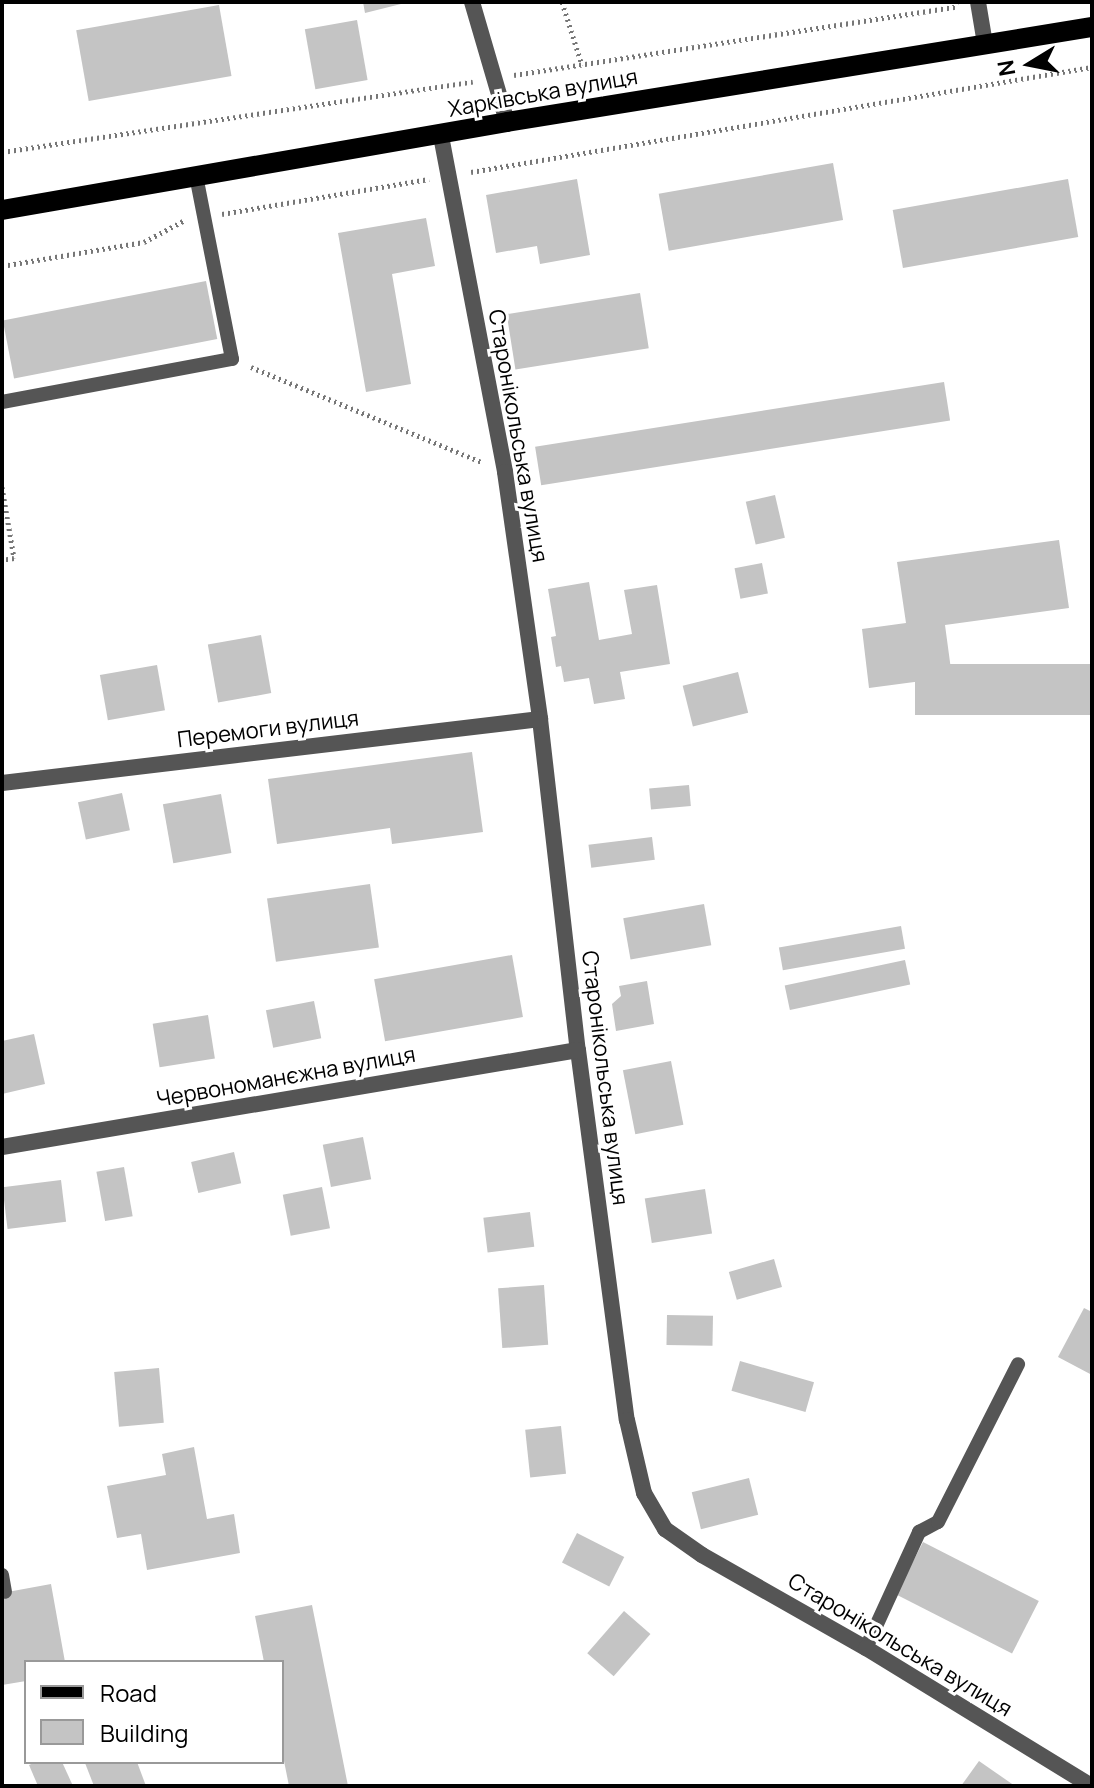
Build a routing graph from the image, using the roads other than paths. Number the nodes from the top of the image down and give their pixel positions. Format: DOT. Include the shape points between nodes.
graph roads {
  1 [pos="472,2"];
  2 [pos="978,2"];
  3 [pos="1092,27"];
  4 [pos="985,44"];
  5 [pos="507,122"];
  6 [pos="441,136"];
  7 [pos="196,176"];
  8 [pos="2,210"];
  9 [pos="2,402"];
  10 [pos="540,719"];
  11 [pos="2,783"];
  12 [pos="578,1050"];
  13 [pos="2,1147"];
  14 [pos="1018,1364"];
  15 [pos="2,1575"];
  16 [pos="5,1592"];
  17 [pos="866,1648"];
  18 [pos="1091,1786"];
  1 -- 5 [label="street"];
  2 -- 4 [label="street"];
  3 -- 4 [label="main road, Харківська вулиця"];
  4 -- 5 [label="main road, Харківська вулиця"];
  5 -- 6 [label="main road, Харківська вулиця"];
  6 -- 7 [label="main road, Харківська вулиця"];
  6 -- 10 [label="street, Старонікольська вулиця" via="505,472"];
  7 -- 8 [label="main road, Харківська вулиця"];
  7 -- 9 [label="lane" via="232,359"];
  10 -- 11 [label="street, Перемоги вулиця"];
  10 -- 12 [label="street, Старонікольська вулиця"];
  12 -- 13 [label="street, Червономанєжна вулиця"];
  12 -- 17 [label="street, Старонікольська вулиця" via="627,1420 644,1493 665,1529 702,1555"];
  14 -- 17 [label="lane" via="938,1522 919,1532"];
  15 -- 16 [label="lane"];
  17 -- 18 [label="street, Старонікольська вулиця"];
}
